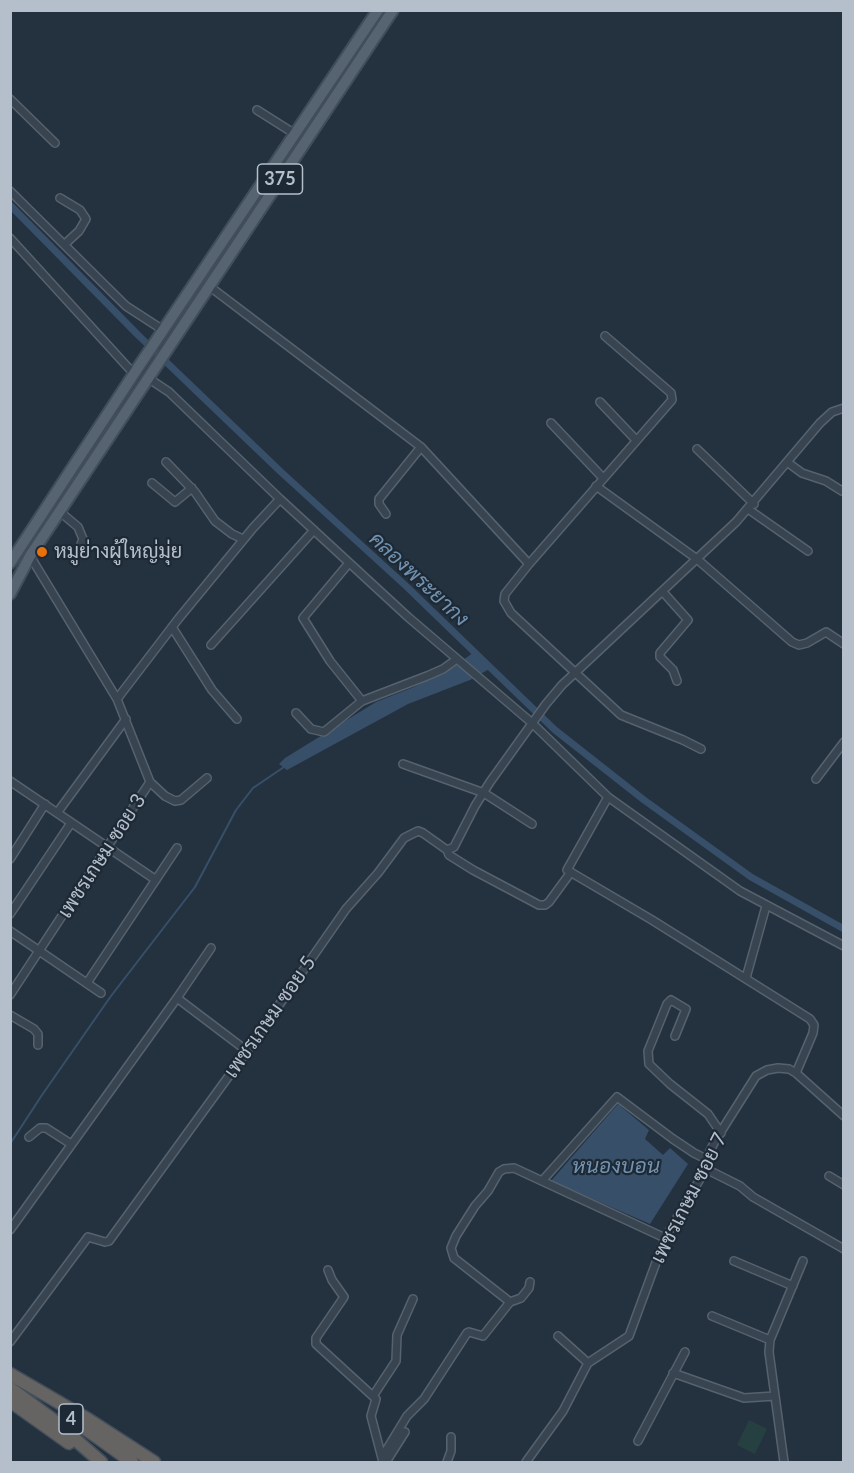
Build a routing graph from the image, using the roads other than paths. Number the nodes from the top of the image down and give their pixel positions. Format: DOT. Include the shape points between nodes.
graph roads {
  1 [pos="378,10"];
  2 [pos="393,10"];
  3 [pos="339,69"];
  4 [pos="350,75"];
  5 [pos="10,99"];
  6 [pos="257,110"];
  7 [pos="295,134"];
  8 [pos="55,143"];
  9 [pos="10,191"];
  10 [pos="60,198"];
  11 [pos="10,238"];
  12 [pos="65,244"];
  13 [pos="208,286"];
  14 [pos="160,335"];
  15 [pos="605,336"];
  16 [pos="137,370"];
  17 [pos="149,377"];
  18 [pos="600,402"];
  19 [pos="843,408"];
  20 [pos="551,423"];
  21 [pos="636,441"];
  22 [pos="421,447"];
  23 [pos="697,449"];
  24 [pos="166,462"];
  25 [pos="787,462"];
  26 [pos="603,478"];
  27 [pos="152,483"];
  28 [pos="596,486"];
  29 [pos="192,489"];
  30 [pos="842,491"];
  31 [pos="280,499"];
  32 [pos="751,506"];
  33 [pos="59,511"];
  34 [pos="386,514"];
  35 [pos="314,530"];
  36 [pos="243,539"];
  37 [pos="80,547"];
  38 [pos="808,551"];
  39 [pos="30,556"];
  40 [pos="697,559"];
  41 [pos="10,563"];
  42 [pos="349,563"];
  43 [pos="529,564"];
  44 [pos="663,592"];
  45 [pos="10,594"];
  46 [pos="172,627"];
  47 [pos="843,644"];
  48 [pos="211,645"];
  49 [pos="458,659"];
  50 [pos="575,673"];
  51 [pos="677,681"];
  52 [pos="117,699"];
  53 [pos="362,701"];
  54 [pos="296,713"];
  55 [pos="126,719"];
  56 [pos="237,719"];
  57 [pos="533,722"];
  58 [pos="843,742"];
  59 [pos="701,749"];
  60 [pos="403,764"];
  61 [pos="207,778"];
  62 [pos="816,779"];
  63 [pos="10,781"];
  64 [pos="150,782"];
  65 [pos="484,793"];
  66 [pos="608,797"];
  67 [pos="45,804"];
  68 [pos="57,813"];
  69 [pos="71,823"];
  70 [pos="532,824"];
  71 [pos="108,847"];
  72 [pos="177,848"];
  73 [pos="447,849"];
  74 [pos="10,859"];
  75 [pos="570,872"];
  76 [pos="156,880"];
  77 [pos="766,906"];
  78 [pos="10,914"];
  79 [pos="10,931"];
  80 [pos="843,946"];
  81 [pos="211,948"];
  82 [pos="40,952"];
  83 [pos="746,978"];
  84 [pos="87,983"];
  85 [pos="101,993"];
  86 [pos="10,995"];
  87 [pos="177,998"];
  88 [pos="10,1015"];
  89 [pos="675,1036"];
  90 [pos="38,1045"];
  91 [pos="247,1051"];
  92 [pos="796,1073"];
  93 [pos="843,1116"];
  94 [pos="721,1132"];
  95 [pos="29,1137"];
  96 [pos="71,1144"];
  97 [pos="708,1160"];
  98 [pos="706,1169"];
  99 [pos="829,1176"];
  100 [pos="542,1181"];
  101 [pos="843,1185"];
  102 [pos="10,1230"];
  103 [pos="665,1238"];
  104 [pos="843,1249"];
  105 [pos="734,1261"];
  106 [pos="803,1261"];
  107 [pos="328,1270"];
  108 [pos="530,1282"];
  109 [pos="793,1286"];
  110 [pos="413,1299"];
  111 [pos="510,1302"];
  112 [pos="712,1316"];
  113 [pos="558,1336"];
  114 [pos="771,1340"];
  115 [pos="10,1342"];
  116 [pos="685,1352"];
  117 [pos="588,1363"];
  118 [pos="673,1373"];
  119 [pos="10,1374"];
  120 [pos="10,1388"];
  121 [pos="775,1396"];
  122 [pos="374,1398"];
  123 [pos="10,1401"];
  124 [pos="405,1432"];
  125 [pos="451,1437"];
  126 [pos="639,1441"];
  127 [pos="384,1461"];
  128 [pos="99,1462"];
  129 [pos="132,1462"];
  130 [pos="154,1462"];
  131 [pos="447,1462"];
  132 [pos="526,1462"];
  133 [pos="784,1462"];
  1 -- 3 [label="main road, 375"];
  2 -- 4 [label="main road, 375"];
  3 -- 4 [label="main road"];
  3 -- 7 [label="main road, 375"];
  4 -- 13 [label="main road, 375"];
  5 -- 8 [label="street"];
  6 -- 7 [label="street"];
  7 -- 14 [label="main road, 375"];
  9 -- 12 [label="street"];
  10 -- 12 [label="street" via="80,210 86,219"];
  11 -- 16 [label="street"];
  12 -- 14 [label="street"];
  13 -- 17 [label="main road, 375"];
  13 -- 22 [label="street"];
  14 -- 16 [label="main road, 375"];
  15 -- 21 [label="street" via="673,396"];
  16 -- 41 [label="main road, 375"];
  17 -- 31 [label="street"];
  17 -- 33 [label="main road, 375"];
  18 -- 21 [label="street"];
  19 -- 25 [label="street" via="820,423"];
  20 -- 26 [label="street"];
  21 -- 26 [label="street"];
  22 -- 34 [label="street" via="379,499"];
  22 -- 43 [label="street"];
  23 -- 32 [label="street"];
  24 -- 29 [label="street"];
  25 -- 30 [label="street" via="801,473"];
  25 -- 32 [label="street"];
  26 -- 28 [label="street"];
  27 -- 29 [label="street" via="175,502"];
  28 -- 40 [label="street"];
  28 -- 43 [label="street"];
  29 -- 36 [label="street" via="215,521"];
  31 -- 35 [label="street"];
  31 -- 36 [label="street"];
  32 -- 38 [label="street"];
  32 -- 40 [label="street"];
  33 -- 37 [label="street" via="78,527 83,540"];
  33 -- 39 [label="main road, 375"];
  35 -- 42 [label="street"];
  35 -- 48 [label="street"];
  36 -- 46 [label="street"];
  39 -- 45 [label="main road, 375"];
  39 -- 52 [label="street, เพชรเกษม ซอย 3"];
  40 -- 44 [label="street"];
  40 -- 47 [label="street" via="792,642 807,643 826,632"];
  42 -- 49 [label="street"];
  42 -- 53 [label="street" via="303,618"];
  43 -- 50 [label="street" via="505,594 504,601 511,613"];
  44 -- 50 [label="street"];
  44 -- 51 [label="street" via="688,620 660,653"];
  46 -- 52 [label="street"];
  46 -- 56 [label="street" via="212,690"];
  49 -- 53 [label="street" via="443,669"];
  49 -- 57 [label="street"];
  50 -- 57 [label="street"];
  50 -- 59 [label="street" via="621,716"];
  52 -- 55 [label="street, เพชรเกษม ซอย 3"];
  53 -- 54 [label="street" via="324,732 311,729"];
  55 -- 64 [label="street, เพชรเกษม ซอย 3"];
  55 -- 68 [label="street"];
  57 -- 65 [label="street"];
  57 -- 66 [label="street"];
  58 -- 62 [label="street"];
  60 -- 65 [label="street"];
  61 -- 64 [label="street" via="175,801"];
  63 -- 67 [label="street"];
  64 -- 71 [label="street, เพชรเกษม ซอย 3"];
  65 -- 70 [label="street"];
  65 -- 73 [label="street" via="459,841"];
  66 -- 75 [label="street" via="567,870"];
  66 -- 77 [label="street" via="723,880"];
  67 -- 68 [label="street"];
  67 -- 74 [label="street"];
  68 -- 69 [label="street"];
  69 -- 71 [label="street"];
  69 -- 78 [label="street"];
  71 -- 76 [label="street"];
  71 -- 82 [label="street, เพชรเกษม ซอย 3"];
  72 -- 76 [label="street"];
  73 -- 75 [label="street" via="449,855 472,870 538,905 549,902"];
  73 -- 91 [label="street, เพชรเกษม ซอย 5" via="423,832 413,832 404,838 346,909"];
  75 -- 83 [label="street"];
  76 -- 84 [label="street"];
  77 -- 80 [label="street"];
  77 -- 83 [label="street"];
  79 -- 82 [label="street"];
  81 -- 87 [label="street"];
  82 -- 84 [label="street"];
  82 -- 86 [label="street, เพชรเกษม ซอย 3"];
  83 -- 92 [label="street" via="810,1019 813,1033"];
  84 -- 85 [label="street"];
  87 -- 91 [label="street"];
  87 -- 96 [label="street"];
  88 -- 90 [label="street" via="38,1034"];
  89 -- 94 [label="street" via="686,1009 670,1000 648,1051 649,1064 708,1114"];
  91 -- 115 [label="street, เพชรเกษม ซอย 5" via="110,1241 88,1237"];
  92 -- 93 [label="street"];
  92 -- 94 [label="street, เพชรเกษม ซอย 7" via="778,1068 756,1076"];
  94 -- 97 [label="street, เพชรเกษม ซอย 7"];
  95 -- 96 [label="street" via="46,1128"];
  96 -- 102 [label="street"];
  97 -- 98 [label="street, เพชรเกษม ซอย 7"];
  97 -- 100 [label="street" via="694,1154 617,1097"];
  98 -- 103 [label="street, เพชรเกษม ซอย 7"];
  98 -- 104 [label="street"];
  99 -- 101 [label="street"];
  100 -- 103 [label="street"];
  100 -- 111 [label="street" via="514,1168 504,1168 451,1248 454,1258"];
  103 -- 117 [label="street, เพชรเกษม ซอย 7" via="629,1336"];
  105 -- 109 [label="street"];
  106 -- 109 [label="street"];
  107 -- 122 [label="street" via="344,1298 316,1338 316,1344"];
  108 -- 111 [label="street" via="521,1298"];
  109 -- 114 [label="street"];
  110 -- 122 [label="street" via="397,1335 396,1361"];
  111 -- 127 [label="street" via="483,1336 467,1334 424,1399 407,1416"];
  112 -- 114 [label="street"];
  113 -- 117 [label="street"];
  114 -- 121 [label="street"];
  116 -- 118 [label="street"];
  117 -- 132 [label="street, เพชรเกษม ซอย 7" via="562,1412"];
  118 -- 121 [label="street" via="744,1398"];
  118 -- 126 [label="street"];
  119 -- 129 [label="highway, 4"];
  119 -- 130 [label="highway"];
  120 -- 128 [label="highway" via="52,1419"];
  121 -- 133 [label="street"];
  122 -- 127 [label="street" via="371,1416"];
  123 -- 128 [label="highway, 4"];
  124 -- 127 [label="street"];
  125 -- 131 [label="street"];
}
